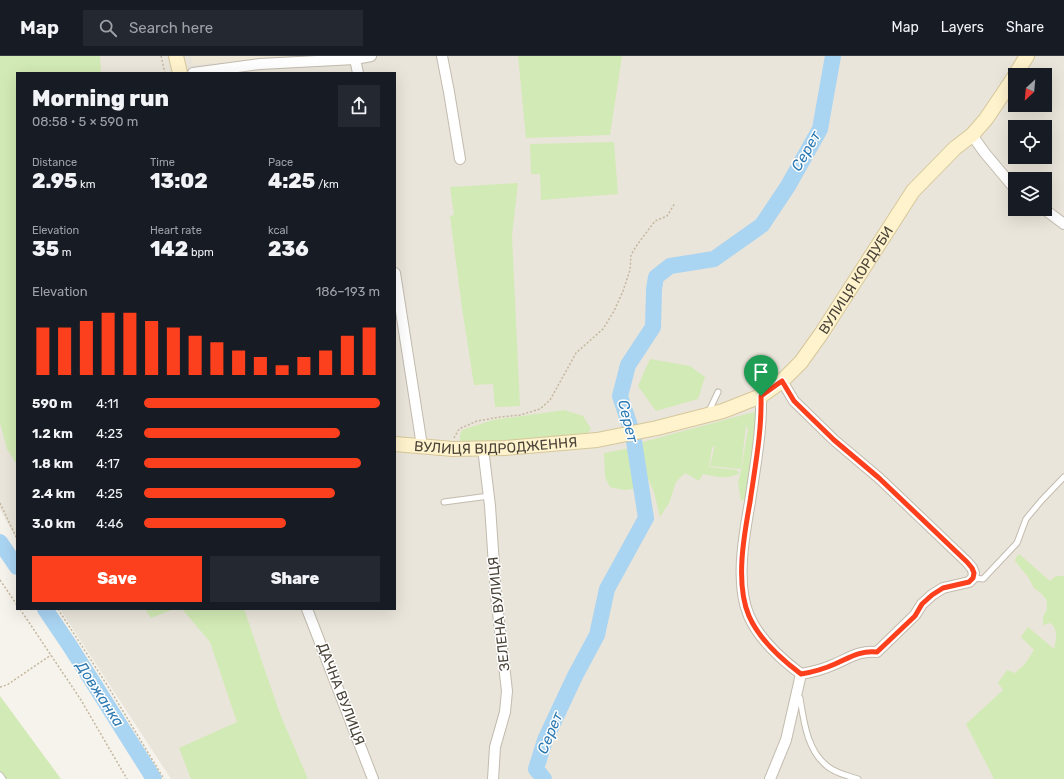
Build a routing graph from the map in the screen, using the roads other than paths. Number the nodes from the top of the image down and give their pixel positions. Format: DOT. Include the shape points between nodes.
graph roads {
  1 [pos="176,56"];
  2 [pos="371,56"];
  3 [pos="442,56"];
  4 [pos="1027,56"];
  5 [pos="307,59"];
  6 [pos="355,59"];
  7 [pos="1019,68"];
  8 [pos="180,72"];
  9 [pos="200,72"];
  10 [pos="358,72"];
  11 [pos="1008,86"];
  12 [pos="972,135"];
  13 [pos="460,159"];
  14 [pos="1008,181"];
  15 [pos="1052,215"];
  16 [pos="1064,224"];
  17 [pos="396,279"];
  18 [pos="782,381"];
  19 [pos="718,392"];
  20 [pos="761,396"];
  21 [pos="707,415"];
  22 [pos="657,428"];
  23 [pos="396,444"];
  24 [pos="422,446"];
  25 [pos="483,448"];
  26 [pos="1064,477"];
  27 [pos="489,496"];
  28 [pos="444,502"];
  29 [pos="973,578"];
  30 [pos="307,610"];
  31 [pos="801,674"];
  32 [pos="796,695"];
  33 [pos="0,775"];
  34 [pos="3,779"];
  35 [pos="373,779"];
  36 [pos="493,779"];
  37 [pos="770,779"];
  38 [pos="858,779"];
  1 -- 8 [label="street"];
  2 -- 6 [label="street"];
  3 -- 13 [label="street"];
  4 -- 7 [label="street, ВУЛИЦЯ КОРДУБИ"];
  5 -- 6 [label="street"];
  5 -- 9 [label="street"];
  6 -- 10 [label="street"];
  11 -- 12 [label="street, ВУЛИЦЯ КОРДУБИ"];
  12 -- 14 [label="street"];
  12 -- 18 [label="street, ВУЛИЦЯ КОРДУБИ" via="955,148 913,191 821,334 801,362"];
  15 -- 16 [label="street"];
  17 -- 24 [label="street"];
  18 -- 20 [label="street, ВУЛИЦЯ КОРДУБИ"];
  18 -- 29 [label="street" via="794,401 967,562 974,573"];
  19 -- 21 [label="lane"];
  20 -- 21 [label="street, ВУЛИЦЯ КОРДУБИ"];
  20 -- 31 [label="street" via="762,418 743,542 744,601 749,616 766,642"];
  21 -- 22 [label="street, ВУЛИЦЯ КОРДУБИ"];
  22 -- 25 [label="street, ВУЛИЦЯ ВІДРОДЖЕННЯ" via="597,440"];
  23 -- 24 [label="street, ВУЛИЦЯ ВІДРОДЖЕННЯ"];
  24 -- 25 [label="street, ВУЛИЦЯ ВІДРОДЖЕННЯ"];
  25 -- 27 [label="street, ЗЕЛЕНА ВУЛИЦЯ"];
  26 -- 29 [label="lane" via="1026,519 1017,543 1010,553 983,579"];
  27 -- 28 [label="lane"];
  27 -- 36 [label="street, ЗЕЛЕНА ВУЛИЦЯ" via="496,595 507,691 505,712 495,747"];
  29 -- 31 [label="street" via="969,582 943,588 932,595 922,604 915,616 877,652 856,653 834,665"];
  30 -- 35 [label="street, ДАЧНА ВУЛИЦЯ"];
  31 -- 32 [label="street"];
  32 -- 37 [label="street" via="786,740"];
  32 -- 38 [label="lane" via="800,698 807,736 816,753 827,766"];
  33 -- 34 [label="lane"];
}
